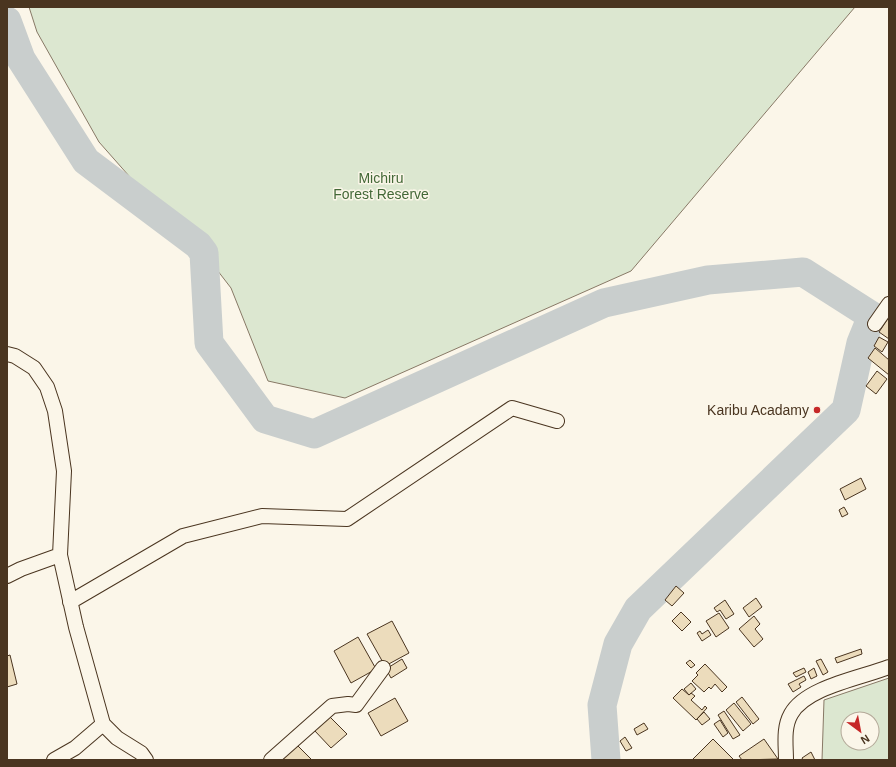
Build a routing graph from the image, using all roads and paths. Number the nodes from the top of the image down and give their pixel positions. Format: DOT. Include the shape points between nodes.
graph roads {
  1 [pos="889,304"];
  2 [pos="875,324"];
  3 [pos="7,354"];
  4 [pos="557,421"];
  5 [pos="60,555"];
  6 [pos="7,576"];
  7 [pos="70,602"];
  8 [pos="889,667"];
  9 [pos="383,668"];
  10 [pos="103,724"];
  11 [pos="54,760"];
  12 [pos="146,760"];
  13 [pos="271,760"];
  14 [pos="786,760"];
  1 -- 2 [label="street"];
  3 -- 5 [label="street" via="34,368 47,387 55,411 64,471"];
  4 -- 7 [label="street" via="512,408 347,519 262,516 183,536"];
  5 -- 6 [label="street"];
  5 -- 7 [label="street"];
  7 -- 10 [label="street"];
  8 -- 14 [label="street" via="822,690 798,706 788,723"];
  9 -- 13 [label="street" via="356,704 332,706"];
  10 -- 11 [label="street" via="75,748"];
  10 -- 12 [label="street" via="117,738 141,753"];
}
